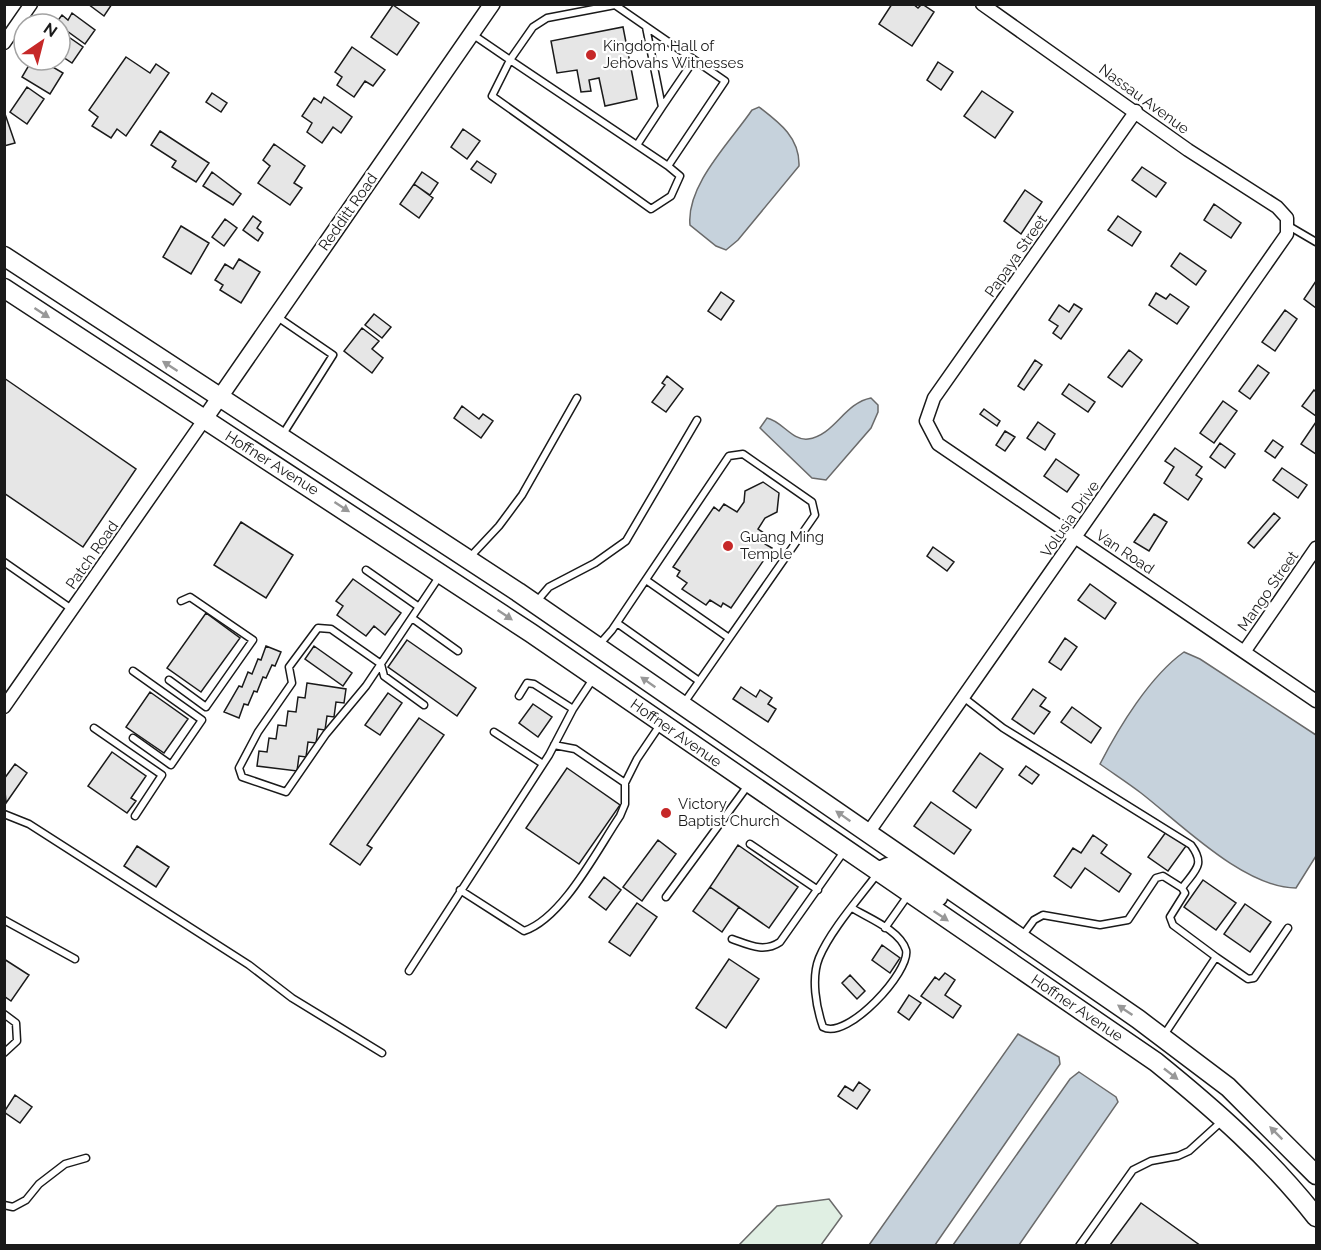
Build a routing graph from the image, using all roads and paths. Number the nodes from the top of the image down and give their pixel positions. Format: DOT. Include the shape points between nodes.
graph roads {
  1 [pos="31,4"];
  2 [pos="492,4"];
  3 [pos="982,4"];
  4 [pos="646,26"];
  5 [pos="472,34"];
  6 [pos="4,43"];
  7 [pos="510,60"];
  8 [pos="694,60"];
  9 [pos="662,107"];
  10 [pos="1136,111"];
  11 [pos="637,145"];
  12 [pos="668,166"];
  13 [pos="1287,222"];
  14 [pos="1317,242"];
  15 [pos="4,256"];
  16 [pos="4,288"];
  17 [pos="276,316"];
  18 [pos="219,398"];
  19 [pos="577,398"];
  20 [pos="204,420"];
  21 [pos="697,420"];
  22 [pos="926,421"];
  23 [pos="281,437"];
  24 [pos="1076,537"];
  25 [pos="1317,548"];
  26 [pos="467,560"];
  27 [pos="4,562"];
  28 [pos="366,570"];
  29 [pos="441,573"];
  30 [pos="646,580"];
  31 [pos="181,601"];
  32 [pos="535,604"];
  33 [pos="419,607"];
  34 [pos="73,609"];
  35 [pos="412,618"];
  36 [pos="616,623"];
  37 [pos="729,638"];
  38 [pos="597,647"];
  39 [pos="458,651"];
  40 [pos="1244,652"];
  41 [pos="381,664"];
  42 [pos="133,671"];
  43 [pos="595,676"];
  44 [pos="169,680"];
  45 [pos="699,681"];
  46 [pos="519,696"];
  47 [pos="963,697"];
  48 [pos="1317,701"];
  49 [pos="424,705"];
  50 [pos="682,706"];
  51 [pos="4,707"];
  52 [pos="573,709"];
  53 [pos="662,723"];
  54 [pos="94,728"];
  55 [pos="494,732"];
  56 [pos="133,738"];
  57 [pos="554,745"];
  58 [pos="543,764"];
  59 [pos="625,783"];
  60 [pos="749,784"];
  61 [pos="4,814"];
  62 [pos="135,816"];
  63 [pos="868,833"];
  64 [pos="750,844"];
  65 [pos="845,849"];
  66 [pos="878,872"];
  67 [pos="1182,888"];
  68 [pos="460,890"];
  69 [pos="818,890"];
  70 [pos="909,893"];
  71 [pos="666,897"];
  72 [pos="852,908"];
  73 [pos="4,920"];
  74 [pos="885,928"];
  75 [pos="1288,928"];
  76 [pos="1021,938"];
  77 [pos="732,939"];
  78 [pos="1216,957"];
  79 [pos="75,959"];
  80 [pos="409,971"];
  81 [pos="4,1014"];
  82 [pos="1162,1037"];
  83 [pos="4,1053"];
  84 [pos="382,1053"];
  85 [pos="1223,1119"];
  86 [pos="86,1158"];
  87 [pos="1317,1175"];
  88 [pos="4,1205"];
  89 [pos="1317,1217"];
  90 [pos="1079,1245"];
  1 -- 6 [label="street"];
  2 -- 5 [label="street, Redditt Road"];
  3 -- 10 [label="street, Nassau Avenue"];
  4 -- 7 [label="lane" via="615,5 547,18 533,27"];
  4 -- 8 [label="lane"];
  4 -- 9 [label="lane"];
  5 -- 7 [label="lane"];
  5 -- 17 [label="street, Redditt Road"];
  7 -- 11 [label="lane"];
  7 -- 12 [label="lane" via="492,96 651,209 671,196 680,176"];
  8 -- 9 [label="lane"];
  8 -- 12 [label="lane" via="725,81"];
  9 -- 11 [label="lane"];
  10 -- 13 [label="street, Nassau Avenue" via="1277,207"];
  10 -- 22 [label="street, Papaya Street" via="934,398"];
  11 -- 12 [label="lane"];
  13 -- 14 [label="lane"];
  13 -- 24 [label="street, Volusia Drive" via="1287,234"];
  18 -- 15 [label="main road, Hoffner Avenue, one-way"];
  16 -- 20 [label="main road, Hoffner Avenue, one-way"];
  17 -- 18 [label="street, Redditt Road"];
  17 -- 23 [label="lane" via="333,355"];
  18 -- 20 [label="street, Redditt Road"];
  18 -- 23 [label="main road, Hoffner Avenue"];
  19 -- 26 [label="lane" via="522,495"];
  20 -- 29 [label="main road, Hoffner Avenue, one-way"];
  20 -- 34 [label="street, Patch Road"];
  21 -- 32 [label="lane" via="626,541 549,587"];
  22 -- 24 [label="street, Van Road" via="938,444"];
  23 -- 26 [label="main road, Hoffner Avenue"];
  24 -- 40 [label="street, Van Road"];
  24 -- 47 [label="street, Volusia Drive"];
  25 -- 40 [label="street, Mango Street"];
  26 -- 32 [label="main road, Hoffner Avenue"];
  27 -- 34 [label="lane"];
  28 -- 33 [label="lane"];
  29 -- 32 [label="main road" via="474,574 524,605"];
  29 -- 33 [label="lane"];
  29 -- 43 [label="main road, Hoffner Avenue, one-way"];
  30 -- 36 [label="lane"];
  30 -- 37 [label="lane"];
  30 -- 37 [label="lane" via="729,456 743,454 752,460 812,502 815,515"];
  31 -- 44 [label="lane" via="190,597 254,640 206,707"];
  32 -- 38 [label="main road, Hoffner Avenue"];
  33 -- 35 [label="lane"];
  34 -- 51 [label="street, Patch Road"];
  35 -- 39 [label="lane"];
  35 -- 41 [label="lane"];
  36 -- 38 [label="lane"];
  36 -- 45 [label="lane"];
  37 -- 45 [label="lane"];
  50 -- 38 [label="main road, Hoffner Avenue, one-way"];
  40 -- 48 [label="street, Van Road"];
  41 -- 41 [label="lane" via="286,792 242,777 239,768 258,732 292,683 289,667 318,628 331,629"];
  41 -- 49 [label="lane" via="384,676"];
  42 -- 56 [label="lane" via="201,720 171,765"];
  43 -- 50 [label="main road" via="615,678 650,702"];
  43 -- 52 [label="lane"];
  43 -- 53 [label="main road, Hoffner Avenue"];
  45 -- 50 [label="lane"];
  46 -- 52 [label="lane" via="527,683 534,684"];
  47 -- 63 [label="street, Volusia Drive"];
  47 -- 67 [label="lane" via="1003,728 1191,845 1200,862"];
  63 -- 50 [label="main road, Hoffner Avenue, one-way"];
  52 -- 57 [label="lane"];
  53 -- 59 [label="lane"];
  53 -- 60 [label="main road, Hoffner Avenue"];
  54 -- 62 [label="lane" via="162,775"];
  55 -- 58 [label="lane"];
  57 -- 58 [label="lane"];
  57 -- 59 [label="lane" via="575,749"];
  58 -- 68 [label="lane"];
  59 -- 68 [label="lane" via="625,804 620,816 562,901 538,926 524,931"];
  60 -- 63 [label="main road" via="771,786 847,838"];
  60 -- 65 [label="main road, Hoffner Avenue"];
  60 -- 71 [label="lane"];
  61 -- 84 [label="lane" via="39,830"];
  63 -- 76 [label="main road, Hoffner Avenue"];
  64 -- 69 [label="lane"];
  65 -- 66 [label="main road, Hoffner Avenue"];
  65 -- 69 [label="lane"];
  66 -- 70 [label="main road, Hoffner Avenue"];
  66 -- 72 [label="lane"];
  66 -- 76 [label="main road" via="888,867 898,870 997,936"];
  67 -- 76 [label="lane" via="1163,876 1156,878 1128,920 1100,924 1043,915 1034,920"];
  67 -- 78 [label="lane" via="1185,893 1170,917 1173,925"];
  68 -- 80 [label="lane"];
  69 -- 77 [label="lane" via="772,948"];
  70 -- 74 [label="lane"];
  70 -- 85 [label="main road, Hoffner Avenue, one-way" via="1156,1062"];
  72 -- 74 [label="lane"];
  72 -- 74 [label="lane" via="819,958 816,996 823,1027 828,1030 835,1031 870,1007 903,967 906,950"];
  73 -- 79 [label="lane"];
  75 -- 78 [label="lane" via="1254,978 1248,979"];
  82 -- 76 [label="main road, Hoffner Avenue, one-way"];
  78 -- 82 [label="lane"];
  81 -- 83 [label="lane" via="16,1023 17,1041"];
  87 -- 82 [label="main road, Hoffner Avenue, one-way" via="1228,1087"];
  85 -- 89 [label="main road, Hoffner Avenue" via="1275,1168"];
  85 -- 90 [label="lane" via="1189,1151 1133,1170"];
  86 -- 88 [label="lane" via="65,1164 26,1200 13,1207"];
}
